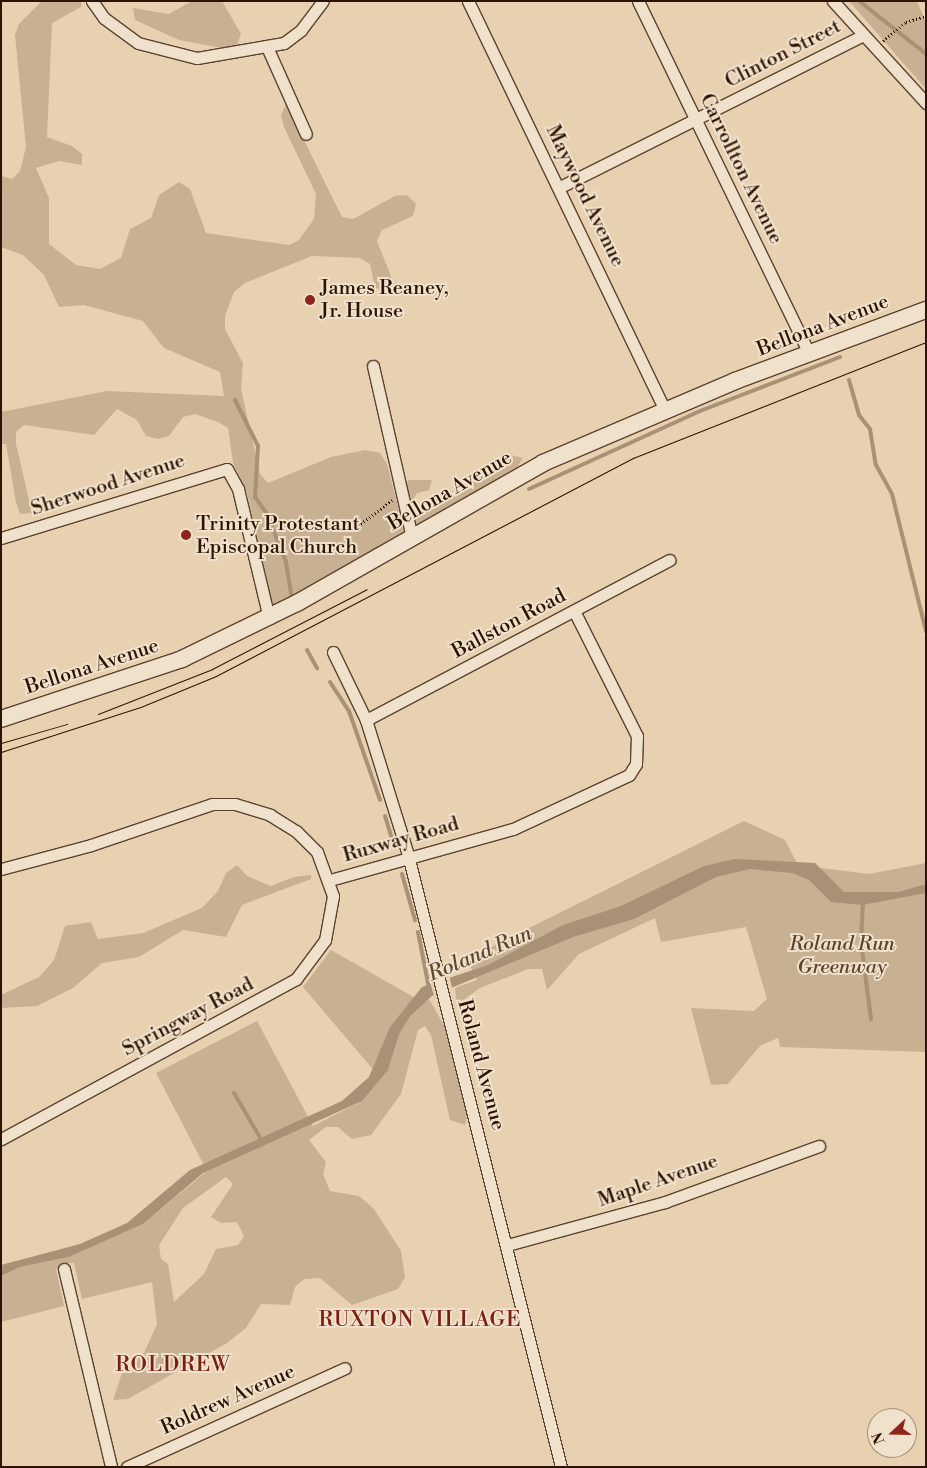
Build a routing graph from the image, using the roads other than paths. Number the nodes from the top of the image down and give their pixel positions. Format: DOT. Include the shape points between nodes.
graph roads {
  1 [pos="92,1"];
  2 [pos="323,1"];
  3 [pos="468,1"];
  4 [pos="638,1"];
  5 [pos="833,1"];
  6 [pos="861,36"];
  7 [pos="267,48"];
  8 [pos="926,103"];
  9 [pos="696,119"];
  10 [pos="306,134"];
  11 [pos="560,187"];
  12 [pos="926,310"];
  13 [pos="809,353"];
  14 [pos="373,366"];
  15 [pos="665,410"];
  16 [pos="1,538"];
  17 [pos="412,538"];
  18 [pos="669,560"];
  19 [pos="574,611"];
  20 [pos="269,618"];
  21 [pos="333,652"];
  22 [pos="1,719"];
  23 [pos="366,720"];
  24 [pos="408,855"];
  25 [pos="1,869"];
  26 [pos="330,880"];
  27 [pos="1,1139"];
  28 [pos="819,1146"];
  29 [pos="507,1245"];
  30 [pos="64,1269"];
  31 [pos="345,1368"];
  32 [pos="111,1467"];
  33 [pos="127,1467"];
  34 [pos="561,1467"];
  1 -- 7 [label="street" via="121,32 167,54 217,57"];
  2 -- 7 [label="street" via="294,37"];
  3 -- 11 [label="street, Maywood Avenue"];
  4 -- 9 [label="street, Carrollton Avenue"];
  5 -- 6 [label="street"];
  6 -- 8 [label="street"];
  6 -- 9 [label="street, Clinton Street"];
  7 -- 10 [label="street"];
  9 -- 11 [label="street, Clinton Street"];
  9 -- 13 [label="street, Carrollton Avenue"];
  11 -- 15 [label="street, Maywood Avenue"];
  12 -- 13 [label="street, Bellona Avenue"];
  13 -- 15 [label="street, Bellona Avenue"];
  14 -- 17 [label="street"];
  15 -- 17 [label="street, Bellona Avenue" via="543,463"];
  16 -- 20 [label="street, Sherwood Avenue" via="227,470 238,489"];
  17 -- 20 [label="street, Bellona Avenue"];
  18 -- 19 [label="street, Ballston Road"];
  19 -- 23 [label="street, Ballston Road"];
  19 -- 24 [label="street, Ruxway Road" via="637,736 636,764 629,775 513,828"];
  20 -- 22 [label="street, Bellona Avenue" via="148,672"];
  21 -- 23 [label="street, Roland Avenue"];
  23 -- 24 [label="street, Roland Avenue"];
  24 -- 26 [label="street, Ruxway Road"];
  24 -- 29 [label="street, Roland Avenue"];
  25 -- 26 [label="street, Ruxway Road" via="91,845 212,804 234,804 270,815 296,831 317,852"];
  26 -- 27 [label="street, Springway Road" via="332,896 325,940 296,979"];
  28 -- 29 [label="street, Maple Avenue" via="665,1202"];
  29 -- 34 [label="street, Roland Avenue"];
  30 -- 32 [label="street"];
  31 -- 33 [label="street, Roldrew Avenue"];
}
